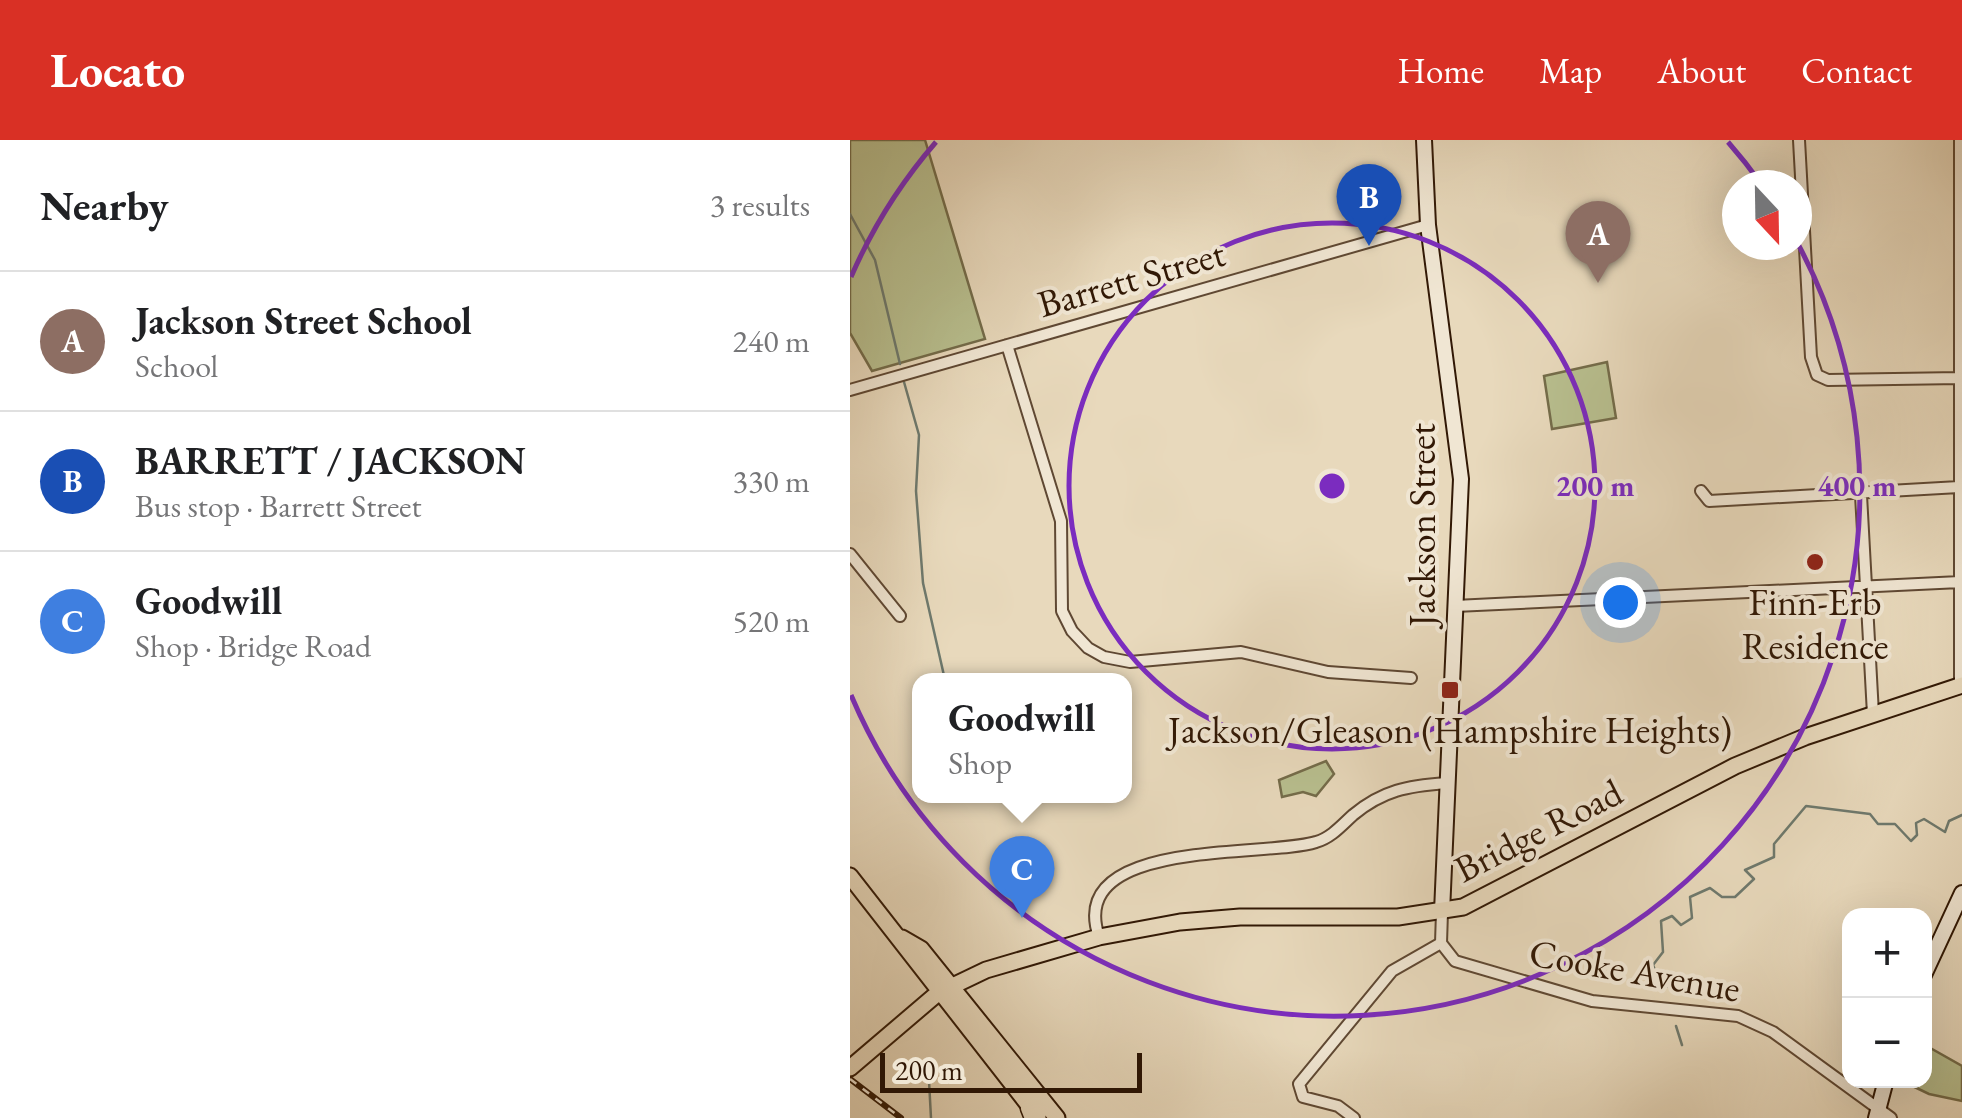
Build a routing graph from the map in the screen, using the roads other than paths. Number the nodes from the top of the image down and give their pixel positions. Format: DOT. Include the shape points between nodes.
graph roads {
  1 [pos="1424,140"];
  2 [pos="1799,140"];
  3 [pos="1960,140"];
  4 [pos="1428,226"];
  5 [pos="1007,345"];
  6 [pos="1960,378"];
  7 [pos="850,390"];
  8 [pos="1959,487"];
  9 [pos="1701,491"];
  10 [pos="1860,495"];
  11 [pos="850,554"];
  12 [pos="1960,582"];
  13 [pos="1866,587"];
  14 [pos="1455,606"];
  15 [pos="900,616"];
  16 [pos="1411,678"];
  17 [pos="1961,686"];
  18 [pos="1873,714"];
  19 [pos="1446,783"];
  20 [pos="850,876"];
  21 [pos="1962,893"];
  22 [pos="1442,912"];
  23 [pos="1099,937"];
  24 [pos="1441,943"];
  25 [pos="1932,958"];
  26 [pos="944,990"];
  27 [pos="850,1068"];
  28 [pos="1884,1088"];
  29 [pos="1877,1113"];
  30 [pos="1034,1115"];
  31 [pos="1057,1118"];
  32 [pos="1354,1118"];
  33 [pos="1892,1118"];
  1 -- 4 [label="street, Jackson Street"];
  2 -- 6 [label="street" via="1817,374 1828,380"];
  3 -- 6 [label="street"];
  4 -- 5 [label="street, Barrett Street"];
  4 -- 14 [label="street, Jackson Street" via="1460,459"];
  5 -- 7 [label="street, Barrett Street"];
  5 -- 16 [label="street" via="1061,521 1062,611 1088,648 1130,662 1241,652 1314,670"];
  6 -- 8 [label="street"];
  8 -- 10 [label="street"];
  8 -- 12 [label="street"];
  9 -- 10 [label="street" via="1709,501"];
  10 -- 13 [label="street"];
  11 -- 15 [label="street"];
  12 -- 13 [label="street"];
  12 -- 17 [label="street"];
  13 -- 14 [label="street"];
  13 -- 18 [label="street"];
  14 -- 19 [label="street, Jackson Street"];
  17 -- 18 [label="main road, Bridge Road"];
  18 -- 22 [label="main road, Bridge Road" via="1735,766 1505,888"];
  19 -- 22 [label="street, Jackson Street"];
  19 -- 23 [label="street" via="1389,791 1314,843 1172,858 1124,874 1097,906"];
  20 -- 26 [label="main road" via="902,938 921,948"];
  21 -- 25 [label="street"];
  22 -- 23 [label="main road, Bridge Road" via="1398,918 1240,916"];
  22 -- 24 [label="street"];
  23 -- 26 [label="main road, Bridge Road"];
  24 -- 29 [label="street, Cooke Avenue" via="1463,964 1562,994 1738,1016 1774,1032"];
  24 -- 32 [label="street" via="1392,970 1299,1084 1302,1097 1338,1106"];
  26 -- 27 [label="main road"];
  26 -- 30 [label="main road"];
  26 -- 31 [label="main road"];
  28 -- 29 [label="street"];
  29 -- 33 [label="street, Cooke Avenue"];
}
